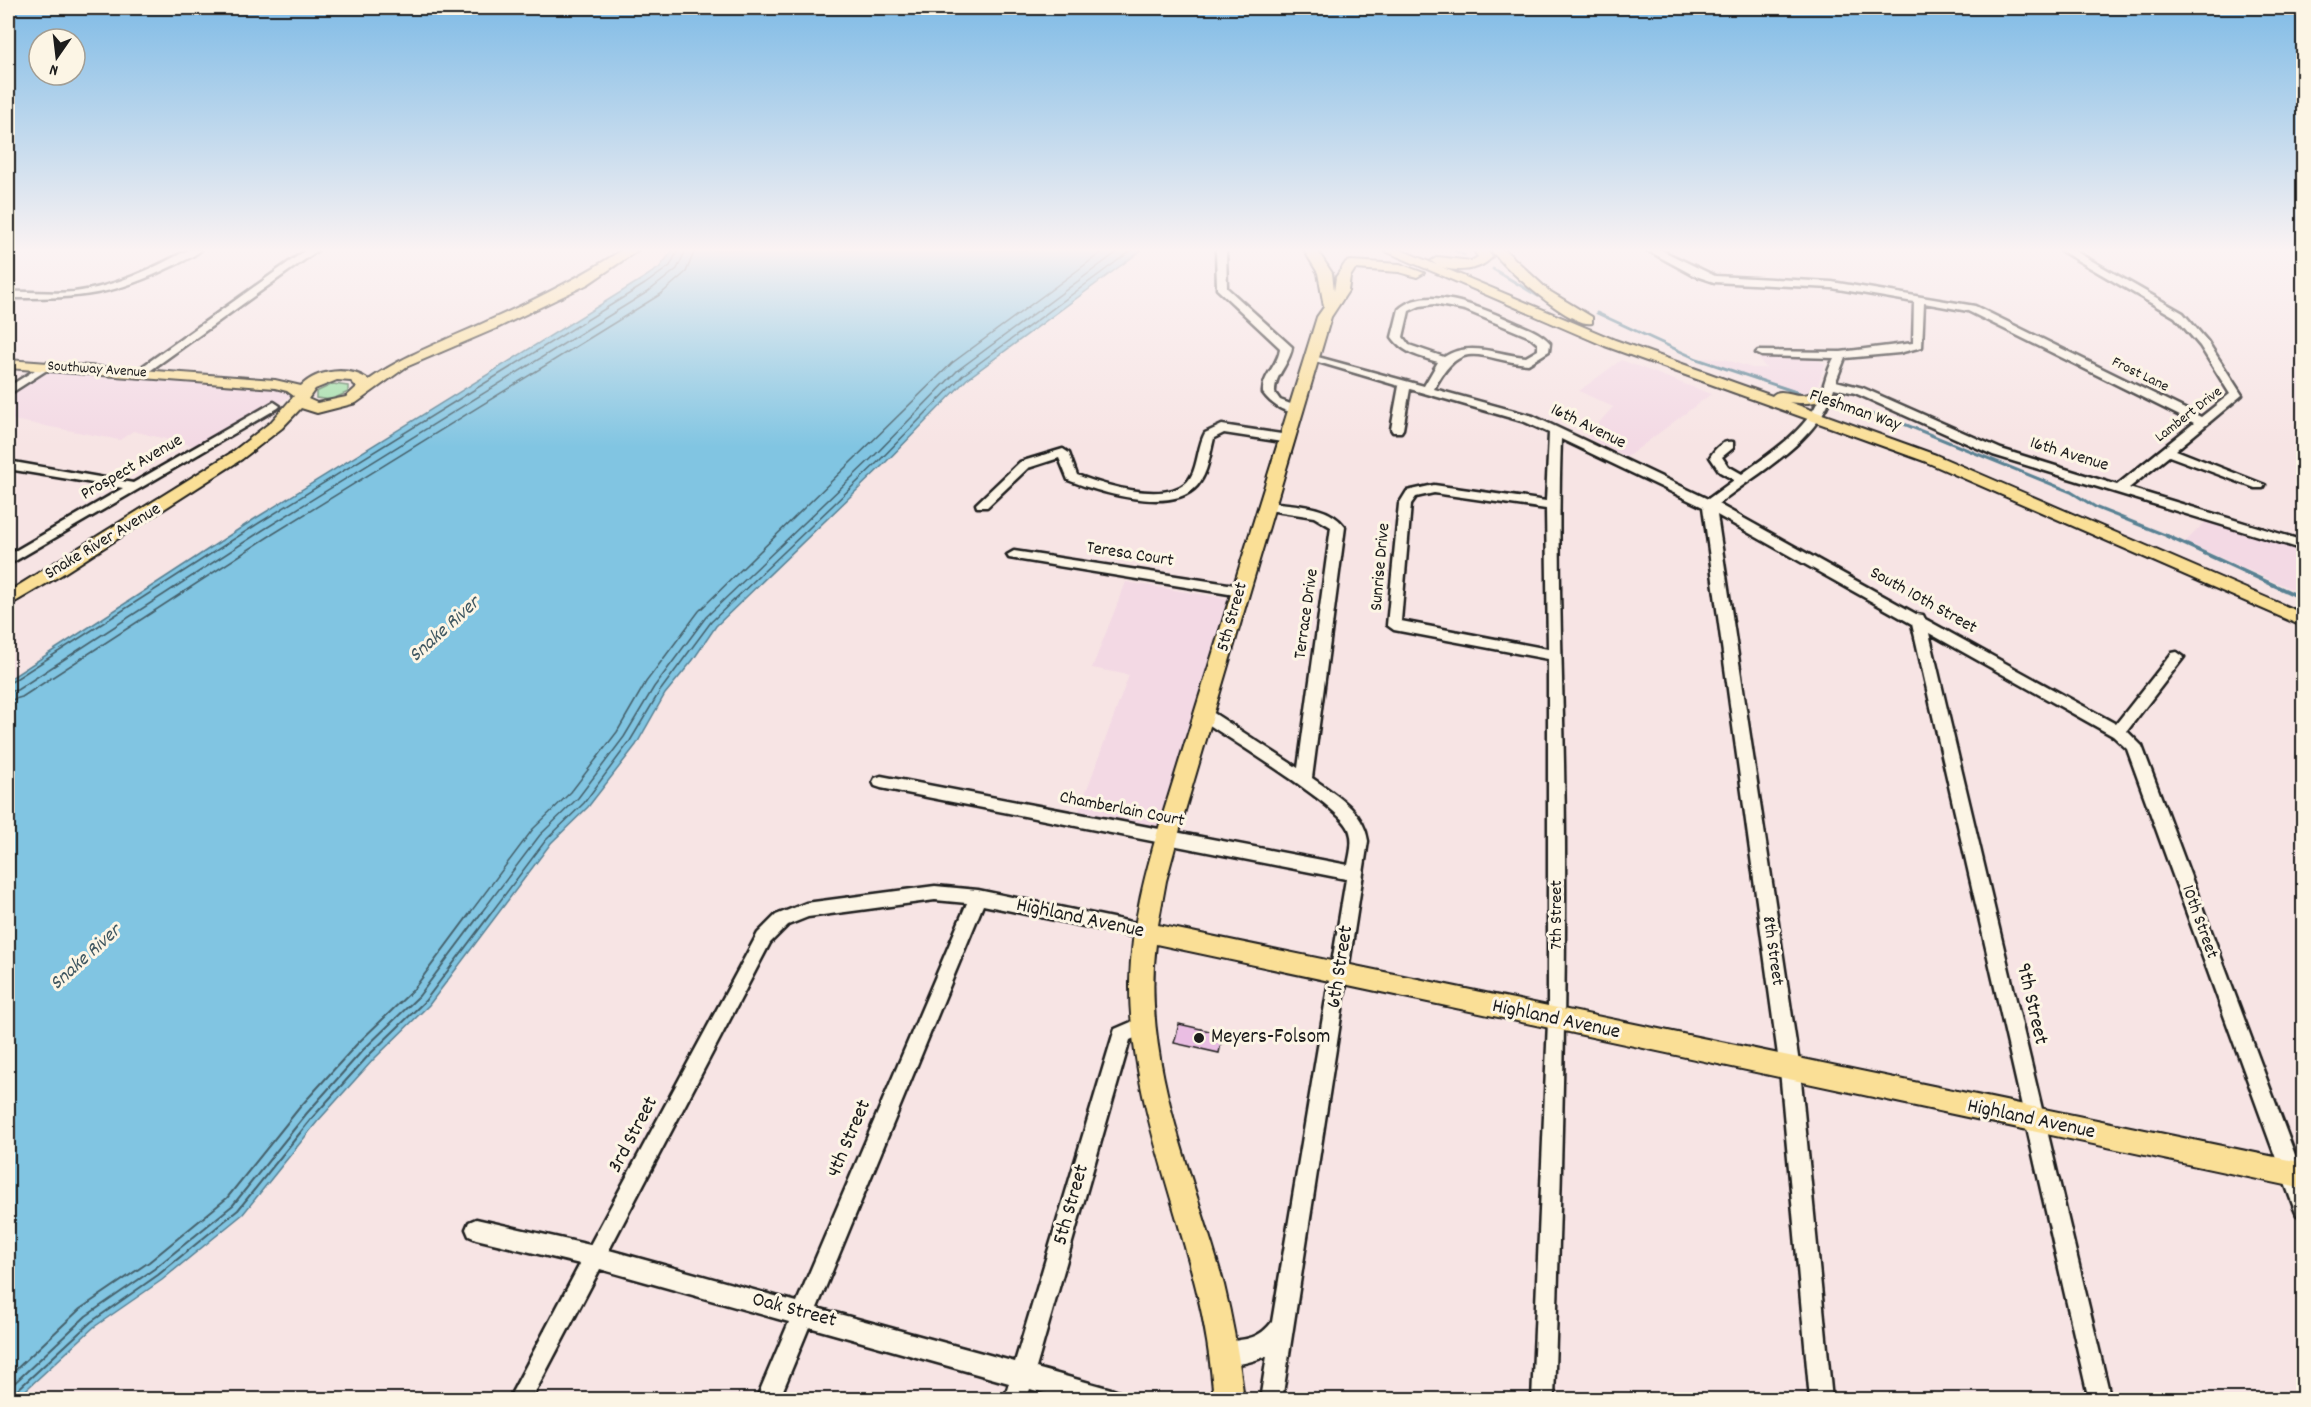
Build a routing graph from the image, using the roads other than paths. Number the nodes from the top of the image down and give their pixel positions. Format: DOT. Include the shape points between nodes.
graph roads {
  1 [pos="221,316"];
  2 [pos="506,316"];
  3 [pos="509,316"];
  4 [pos="1251,316"];
  5 [pos="1325,316"];
  6 [pos="1402,316"];
  7 [pos="1486,316"];
  8 [pos="1544,316"];
  9 [pos="1555,316"];
  10 [pos="1560,316"];
  11 [pos="1577,316"];
  12 [pos="1919,316"];
  13 [pos="1986,316"];
  14 [pos="2178,316"];
  15 [pos="1609,337"];
  16 [pos="1762,353"];
  17 [pos="1841,355"];
  18 [pos="1314,359"];
  19 [pos="1445,361"];
  20 [pos="8,364"];
  21 [pos="46,366"];
  22 [pos="140,373"];
  23 [pos="187,376"];
  24 [pos="343,376"];
  25 [pos="1405,386"];
  26 [pos="1827,388"];
  27 [pos="8,392"];
  28 [pos="1427,392"];
  29 [pos="360,394"];
  30 [pos="1778,396"];
  31 [pos="301,397"];
  32 [pos="274,406"];
  33 [pos="327,408"];
  34 [pos="1298,410"];
  35 [pos="1817,414"];
  36 [pos="2203,423"];
  37 [pos="1397,429"];
  38 [pos="1848,429"];
  39 [pos="1555,430"];
  40 [pos="1803,430"];
  41 [pos="1288,439"];
  42 [pos="1729,445"];
  43 [pos="2168,451"];
  44 [pos="8,465"];
  45 [pos="1740,478"];
  46 [pos="2259,485"];
  47 [pos="130,488"];
  48 [pos="2120,489"];
  49 [pos="168,502"];
  50 [pos="982,504"];
  51 [pos="1709,505"];
  52 [pos="1267,506"];
  53 [pos="1552,506"];
  54 [pos="2304,546"];
  55 [pos="1014,555"];
  56 [pos="8,561"];
  57 [pos="1241,591"];
  58 [pos="8,600"];
  59 [pos="2304,612"];
  60 [pos="1918,618"];
  61 [pos="2304,621"];
  62 [pos="1555,655"];
  63 [pos="2177,657"];
  64 [pos="1204,714"];
  65 [pos="2118,732"];
  66 [pos="881,782"];
  67 [pos="1304,782"];
  68 [pos="1167,839"];
  69 [pos="1356,874"];
  70 [pos="978,897"];
  71 [pos="806,910"];
  72 [pos="1146,932"];
  73 [pos="1340,973"];
  74 [pos="1557,1021"];
  75 [pos="1145,1024"];
  76 [pos="1790,1070"];
  77 [pos="2035,1120"];
  78 [pos="2297,1175"];
  79 [pos="2304,1208"];
  80 [pos="477,1229"];
  81 [pos="595,1257"];
  82 [pos="803,1313"];
  83 [pos="1280,1330"];
  84 [pos="1224,1354"];
  85 [pos="1022,1376"];
  86 [pos="519,1400"];
  87 [pos="767,1400"];
  88 [pos="1015,1400"];
  89 [pos="1111,1400"];
  90 [pos="1229,1400"];
  91 [pos="1271,1400"];
  92 [pos="1543,1400"];
  93 [pos="1821,1400"];
  94 [pos="2100,1400"];
  1 -- 22 [label="street"];
  2 -- 24 [label="main road" via="416,348 367,373"];
  3 -- 29 [label="main road" via="401,364"];
  4 -- 34 [label="street" via="1286,347 1283,363 1271,377 1269,393 1276,402"];
  5 -- 18 [label="main road, 5th Street"];
  6 -- 19 [label="street" via="1397,337 1400,342"];
  7 -- 19 [label="street" via="1534,335 1544,343 1543,351 1528,361 1473,351 1456,353"];
  8 -- 15 [label="main road"];
  9 -- 15 [label="main road, Fleshman Way"];
  10 -- 15 [label="main road, Fleshman Way"];
  11 -- 15 [label="main road"];
  12 -- 17 [label="street" via="1918,345 1906,350"];
  13 -- 36 [label="street, Frost Lane"];
  14 -- 36 [label="street, Lambert Drive" via="2204,344 2236,394"];
  15 -- 30 [label="main road, Fleshman Way"];
  15 -- 35 [label="main road, Fleshman Way"];
  16 -- 17 [label="street"];
  17 -- 26 [label="street"];
  18 -- 25 [label="street, 16th Avenue"];
  18 -- 34 [label="main road, 5th Street"];
  19 -- 28 [label="street"];
  20 -- 21 [label="main road, Southway Avenue"];
  21 -- 22 [label="main road, Southway Avenue"];
  21 -- 27 [label="street"];
  22 -- 23 [label="main road, Southway Avenue"];
  23 -- 24 [label="main road, Southway Avenue"];
  23 -- 31 [label="main road, Southway Avenue" via="286,385"];
  24 -- 29 [label="main road" via="363,382"];
  24 -- 31 [label="main road, Snake River Avenue" via="314,383"];
  25 -- 28 [label="street, 16th Avenue"];
  25 -- 37 [label="street"];
  26 -- 30 [label="main road" via="1804,399"];
  26 -- 35 [label="street"];
  26 -- 48 [label="street, 16th Avenue" via="1859,390 1997,452"];
  28 -- 39 [label="street, 16th Avenue" via="1529,418"];
  29 -- 33 [label="main road, Snake River Avenue"];
  30 -- 35 [label="main road, Fleshman Way"];
  31 -- 33 [label="main road, Southway Avenue" via="309,407"];
  31 -- 49 [label="main road, Snake River Avenue" via="282,420 250,447"];
  32 -- 47 [label="street, Prospect Avenue"];
  33 -- 49 [label="main road, Snake River Avenue" via="294,420 250,457"];
  34 -- 41 [label="main road, 5th Street"];
  35 -- 38 [label="main road, Fleshman Way"];
  35 -- 40 [label="street"];
  35 -- 59 [label="main road, Fleshman Way" via="1926,447"];
  36 -- 43 [label="street, Lambert Drive"];
  38 -- 40 [label="main road" via="1824,426"];
  38 -- 61 [label="main road, Fleshman Way" via="1991,483"];
  39 -- 51 [label="street, 16th Avenue"];
  39 -- 53 [label="street, 7th Street"];
  40 -- 45 [label="street"];
  41 -- 50 [label="street" via="1222,429 1214,432 1209,436 1193,483 1168,494 1125,493 1082,482 1072,477 1063,453 1024,465"];
  41 -- 52 [label="main road, 5th Street"];
  42 -- 45 [label="street" via="1716,458 1724,469"];
  43 -- 46 [label="street"];
  43 -- 48 [label="street, Lambert Drive"];
  44 -- 47 [label="street"];
  45 -- 51 [label="street"];
  47 -- 56 [label="street, Prospect Avenue"];
  48 -- 54 [label="street, 16th Avenue"];
  49 -- 58 [label="main road, Snake River Avenue"];
  51 -- 60 [label="street, South 10th Street"];
  51 -- 76 [label="street, 8th Street"];
  52 -- 57 [label="main road, 5th Street"];
  52 -- 67 [label="street, Terrace Drive" via="1318,514 1333,519 1338,527"];
  53 -- 62 [label="street, 7th Street"];
  53 -- 62 [label="street, Sunrise Drive" via="1434,489 1411,494 1405,504 1394,625"];
  55 -- 57 [label="street, Teresa Court"];
  57 -- 64 [label="main road, 5th Street"];
  60 -- 65 [label="street, South 10th Street"];
  60 -- 77 [label="street, 9th Street"];
  62 -- 74 [label="street, 7th Street"];
  63 -- 65 [label="street"];
  64 -- 67 [label="street, 6th Street"];
  64 -- 68 [label="main road, 5th Street"];
  65 -- 78 [label="street, 10th Street" via="2134,746"];
  66 -- 68 [label="street, Chamberlain Court"];
  67 -- 69 [label="street, 6th Street" via="1350,817 1358,830"];
  68 -- 69 [label="street, Chamberlain Court"];
  68 -- 72 [label="main road, 5th Street"];
  69 -- 73 [label="street, 6th Street"];
  70 -- 71 [label="street, Highland Avenue" via="935,893"];
  70 -- 72 [label="street, Highland Avenue"];
  70 -- 82 [label="street, 4th Street"];
  71 -- 81 [label="street, 3rd Street" via="782,920 764,938"];
  72 -- 73 [label="main road, Highland Avenue"];
  72 -- 75 [label="main road, 5th Street" via="1142,983"];
  73 -- 74 [label="main road, Highland Avenue"];
  73 -- 83 [label="street, 6th Street"];
  74 -- 76 [label="main road, Highland Avenue"];
  74 -- 92 [label="street, 7th Street"];
  75 -- 84 [label="main road, 5th Street" via="1164,1133 1207,1275"];
  75 -- 85 [label="street, 5th Street" via="1122,1035"];
  76 -- 77 [label="main road, Highland Avenue"];
  76 -- 93 [label="street, 8th Street"];
  77 -- 78 [label="main road, Highland Avenue"];
  77 -- 94 [label="street, 9th Street"];
  78 -- 79 [label="street, 10th Street"];
  80 -- 81 [label="street, Oak Street"];
  81 -- 82 [label="street, Oak Street"];
  81 -- 86 [label="street, 3rd Street"];
  82 -- 85 [label="street, Oak Street"];
  82 -- 87 [label="street, 4th Street"];
  83 -- 84 [label="street" via="1263,1348"];
  83 -- 91 [label="street, 6th Street"];
  84 -- 90 [label="main road"];
  85 -- 88 [label="street, 5th Street"];
  85 -- 89 [label="street, Oak Street"];
}
